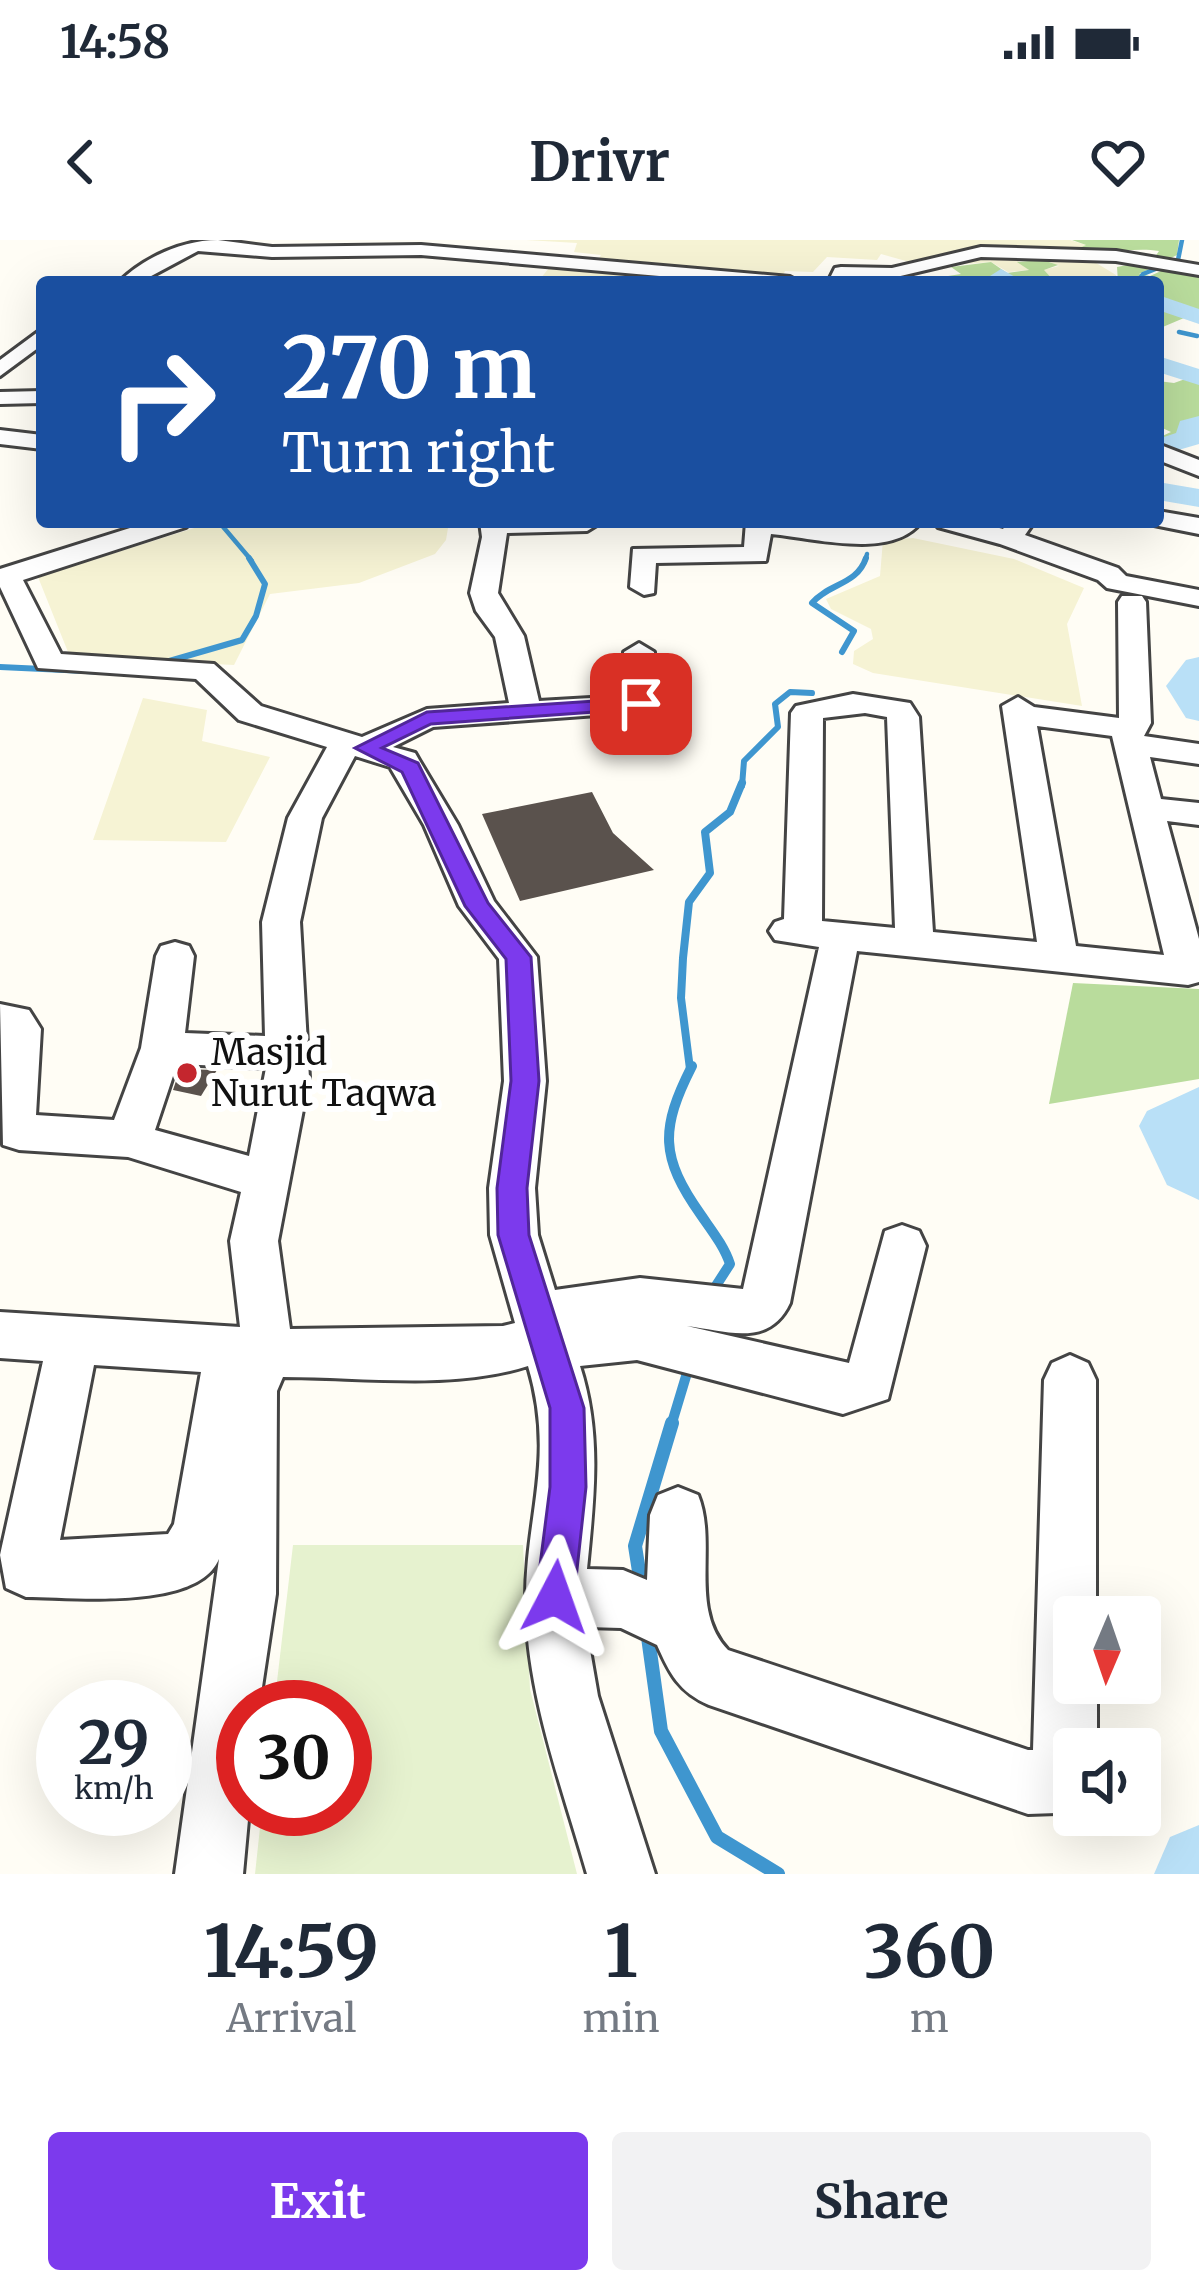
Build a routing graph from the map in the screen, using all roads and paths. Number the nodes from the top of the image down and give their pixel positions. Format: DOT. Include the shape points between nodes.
graph roads {
  1 [pos="202,243"];
  2 [pos="421,250"];
  3 [pos="947,261"];
  4 [pos="779,263"];
  5 [pos="201,266"];
  6 [pos="1193,269"];
  7 [pos="423,271"];
  8 [pos="108,272"];
  9 [pos="140,273"];
  10 [pos="706,276"];
  11 [pos="766,276"];
  12 [pos="841,276"];
  13 [pos="957,276"];
  14 [pos="36,339"];
  15 [pos="9,355"];
  16 [pos="0,370"];
  17 [pos="0,398"];
  18 [pos="36,398"];
  19 [pos="0,437"];
  20 [pos="36,441"];
  21 [pos="1164,454"];
  22 [pos="1199,469"];
  23 [pos="1164,520"];
  24 [pos="1199,526"];
  25 [pos="154,528"];
  26 [pos="493,528"];
  27 [pos="759,528"];
  28 [pos="805,528"];
  29 [pos="902,528"];
  30 [pos="1015,530"];
  31 [pos="4,577"];
  32 [pos="644,587"];
  33 [pos="1199,598"];
  34 [pos="1132,602"];
  35 [pos="639,652"];
  36 [pos="526,712"];
  37 [pos="1128,736"];
  38 [pos="356,745"];
  39 [pos="1199,754"];
  40 [pos="1147,808"];
  41 [pos="1199,814"];
  42 [pos="1183,890"];
  43 [pos="810,933"];
  44 [pos="915,943"];
  45 [pos="175,956"];
  46 [pos="1059,957"];
  47 [pos="0,1019"];
  48 [pos="162,1048"];
  49 [pos="287,1053"];
  50 [pos="130,1139"];
  51 [pos="268,1179"];
  52 [pos="902,1246"];
  53 [pos="541,1328"];
  54 [pos="697,1328"];
  55 [pos="0,1335"];
  56 [pos="74,1337"];
  57 [pos="249,1351"];
  58 [pos="1070,1380"];
  59 [pos="678,1515"];
  60 [pos="13,1568"];
  61 [pos="576,1598"];
  62 [pos="676,1623"];
  63 [pos="209,1874"];
  64 [pos="621,1874"];
  1 -- 2 [label="street" via="272,252"];
  1 -- 9 [label="street"];
  2 -- 7 [label="street" via="414,262"];
  2 -- 10 [label="street"];
  3 -- 6 [label="street" via="981,252 1101,255"];
  3 -- 12 [label="street"];
  3 -- 13 [label="street"];
  4 -- 11 [label="street"];
  5 -- 9 [label="street"];
  8 -- 9 [label="street"];
  14 -- 15 [label="street"];
  15 -- 16 [label="street"];
  17 -- 18 [label="street"];
  19 -- 20 [label="street"];
  21 -- 22 [label="street"];
  23 -- 24 [label="street"];
  25 -- 31 [label="street"];
  26 -- 36 [label="street" via="484,593 509,636"];
  27 -- 32 [label="street" via="757,555 641,555"];
  28 -- 29 [label="street" via="885,535"];
  30 -- 33 [label="street" via="1118,582"];
  31 -- 38 [label="street" via="49,662 203,670 250,713"];
  34 -- 37 [label="street" via="1136,723"];
  35 -- 36 [label="street" via="641,704"];
  36 -- 38 [label="street" via="427,718"];
  37 -- 39 [label="street"];
  37 -- 40 [label="street"];
  37 -- 46 [label="street" via="1018,710"];
  38 -- 49 [label="street" via="305,818 281,922"];
  38 -- 53 [label="street" via="411,768 478,906 518,957 525,1081 514,1235"];
  40 -- 41 [label="street"];
  40 -- 42 [label="street"];
  42 -- 46 [label="street" via="1188,970"];
  43 -- 44 [label="street"];
  43 -- 44 [label="street" via="807,713 884,705 903,717"];
  43 -- 54 [label="street" via="765,1303"];
  44 -- 46 [label="street"];
  45 -- 48 [label="street"];
  47 -- 50 [label="street" via="20,1029 19,1132"];
  48 -- 49 [label="street"];
  48 -- 50 [label="street"];
  49 -- 51 [label="street"];
  50 -- 51 [label="street"];
  51 -- 57 [label="street" via="254,1241"];
  52 -- 54 [label="street" via="870,1382 820,1386"];
  53 -- 54 [label="street" via="581,1343"];
  53 -- 57 [label="street" via="503,1350"];
  53 -- 61 [label="street" via="567,1408"];
  55 -- 56 [label="street"];
  56 -- 57 [label="street"];
  56 -- 60 [label="street"];
  57 -- 60 [label="street" via="192,1552 146,1567"];
  57 -- 63 [label="street" via="247,1594"];
  58 -- 62 [label="street" via="1066,1738 1058,1781 993,1771 728,1682 693,1662"];
  59 -- 62 [label="street"];
  61 -- 62 [label="street" via="623,1599"];
  61 -- 64 [label="street" via="567,1696"];
}
